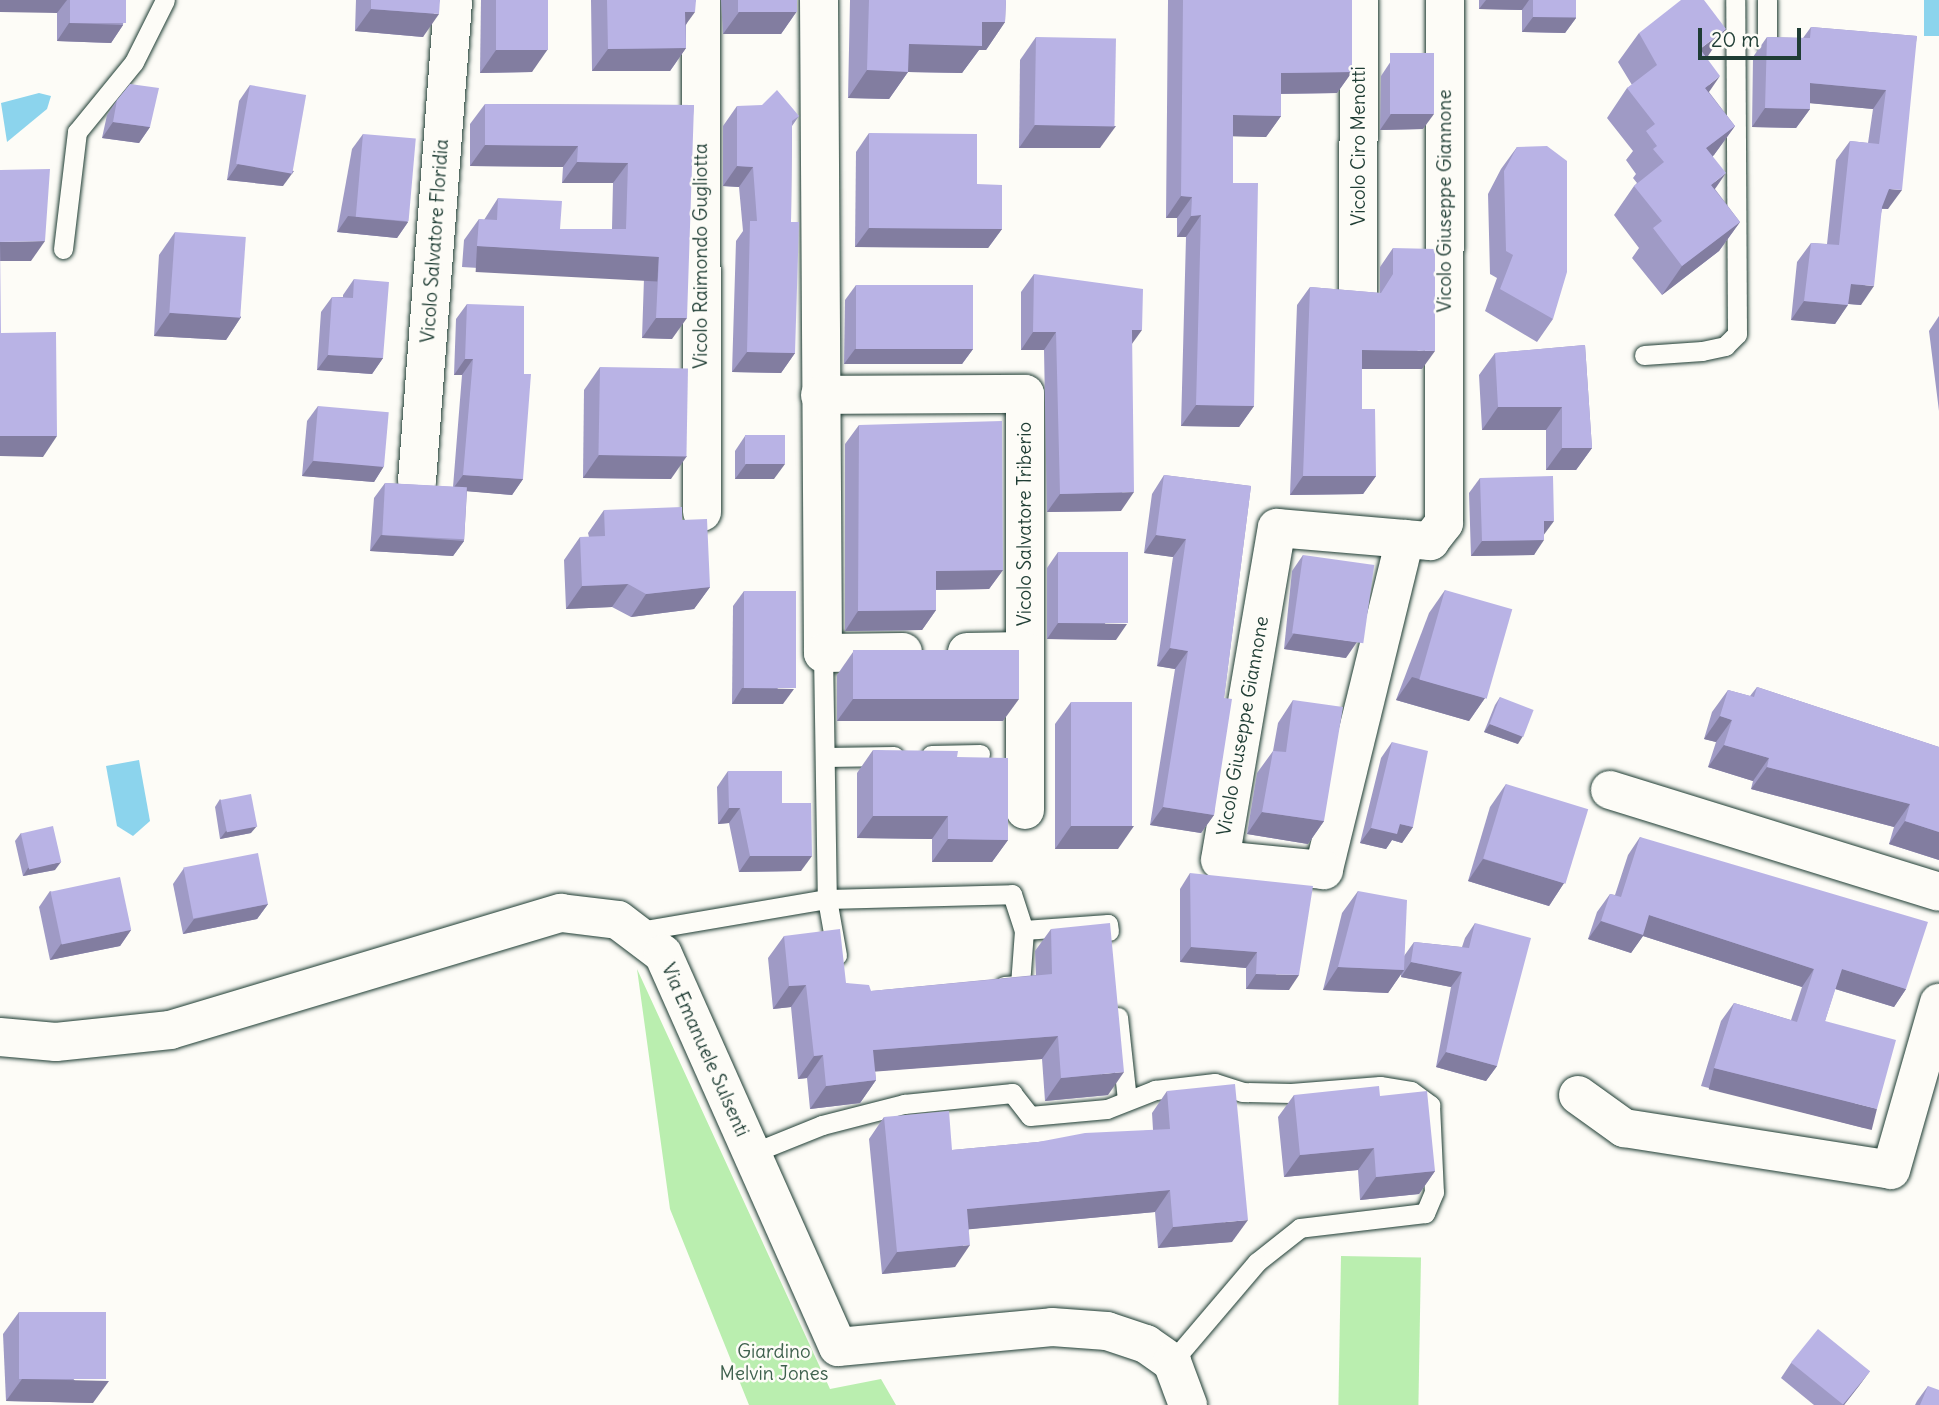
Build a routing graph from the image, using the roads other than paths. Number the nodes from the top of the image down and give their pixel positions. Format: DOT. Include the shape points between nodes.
graph roads {
  1 [pos="165,0"];
  2 [pos="453,0"];
  3 [pos="701,0"];
  4 [pos="819,0"];
  5 [pos="1359,0"];
  6 [pos="1445,0"];
  7 [pos="1735,0"];
  8 [pos="1768,0"];
  9 [pos="1767,45"];
  10 [pos="64,249"];
  11 [pos="1358,292"];
  12 [pos="1644,355"];
  13 [pos="820,395"];
  14 [pos="417,481"];
  15 [pos="702,513"];
  16 [pos="1405,539"];
  17 [pos="1025,651"];
  18 [pos="823,653"];
  19 [pos="980,754"];
  20 [pos="825,757"];
  21 [pos="1610,790"];
  22 [pos="1026,810"];
  23 [pos="1939,892"];
  24 [pos="827,899"];
  25 [pos="1024,930"];
  26 [pos="639,931"];
  27 [pos="1111,951"];
  28 [pos="840,972"];
  29 [pos="980,988"];
  30 [pos="1115,991"];
  31 [pos="1939,1003"];
  32 [pos="0,1037"];
  33 [pos="1578,1095"];
  34 [pos="1127,1100"];
  35 [pos="750,1154"];
  36 [pos="1172,1362"];
  37 [pos="1188,1405"];
  1 -- 10 [label="lane" via="141,53 77,132"];
  2 -- 14 [label="street, Vicolo Salvatore Floridia"];
  3 -- 15 [label="street, Vicolo Raimondo Gugliotta"];
  4 -- 13 [label="street"];
  5 -- 11 [label="street, Vicolo Ciro Menotti"];
  6 -- 16 [label="street, Vicolo Giuseppe Giannone" via="1444,523 1430,541"];
  7 -- 12 [label="lane" via="1737,334 1725,346"];
  8 -- 9 [label="lane"];
  13 -- 17 [label="street, Vicolo Salvatore Triberio" via="1025,394"];
  13 -- 18 [label="street"];
  16 -- 16 [label="street, Vicolo Giuseppe Giannone" via="1277,528 1220,860 1324,870"];
  17 -- 18 [label="street, Vicolo Salvatore Triberio"];
  17 -- 22 [label="street"];
  18 -- 20 [label="lane"];
  19 -- 20 [label="lane"];
  20 -- 24 [label="lane"];
  21 -- 23 [label="street"];
  24 -- 25 [label="lane" via="1012,894"];
  24 -- 26 [label="lane"];
  24 -- 28 [label="lane"];
  25 -- 27 [label="lane" via="1108,923"];
  25 -- 29 [label="lane" via="1020,985"];
  26 -- 32 [label="street, Via Emanuele Sulsenti" via="600,916 561,912 170,1030 55,1042"];
  26 -- 35 [label="street, Via Emanuele Sulsenti" via="663,954"];
  30 -- 34 [label="lane"];
  31 -- 33 [label="street" via="1891,1170 1624,1128"];
  34 -- 35 [label="lane" via="1107,1109 1030,1116 1012,1093 904,1104 822,1125"];
  34 -- 36 [label="lane" via="1155,1090 1215,1083 1242,1092 1291,1093 1380,1086 1411,1091 1430,1105 1434,1192 1425,1213 1300,1228 1257,1262"];
  35 -- 36 [label="street, Via Emanuele Sulsenti" via="838,1347 1052,1327 1107,1331 1146,1344"];
  36 -- 37 [label="street"];
}
